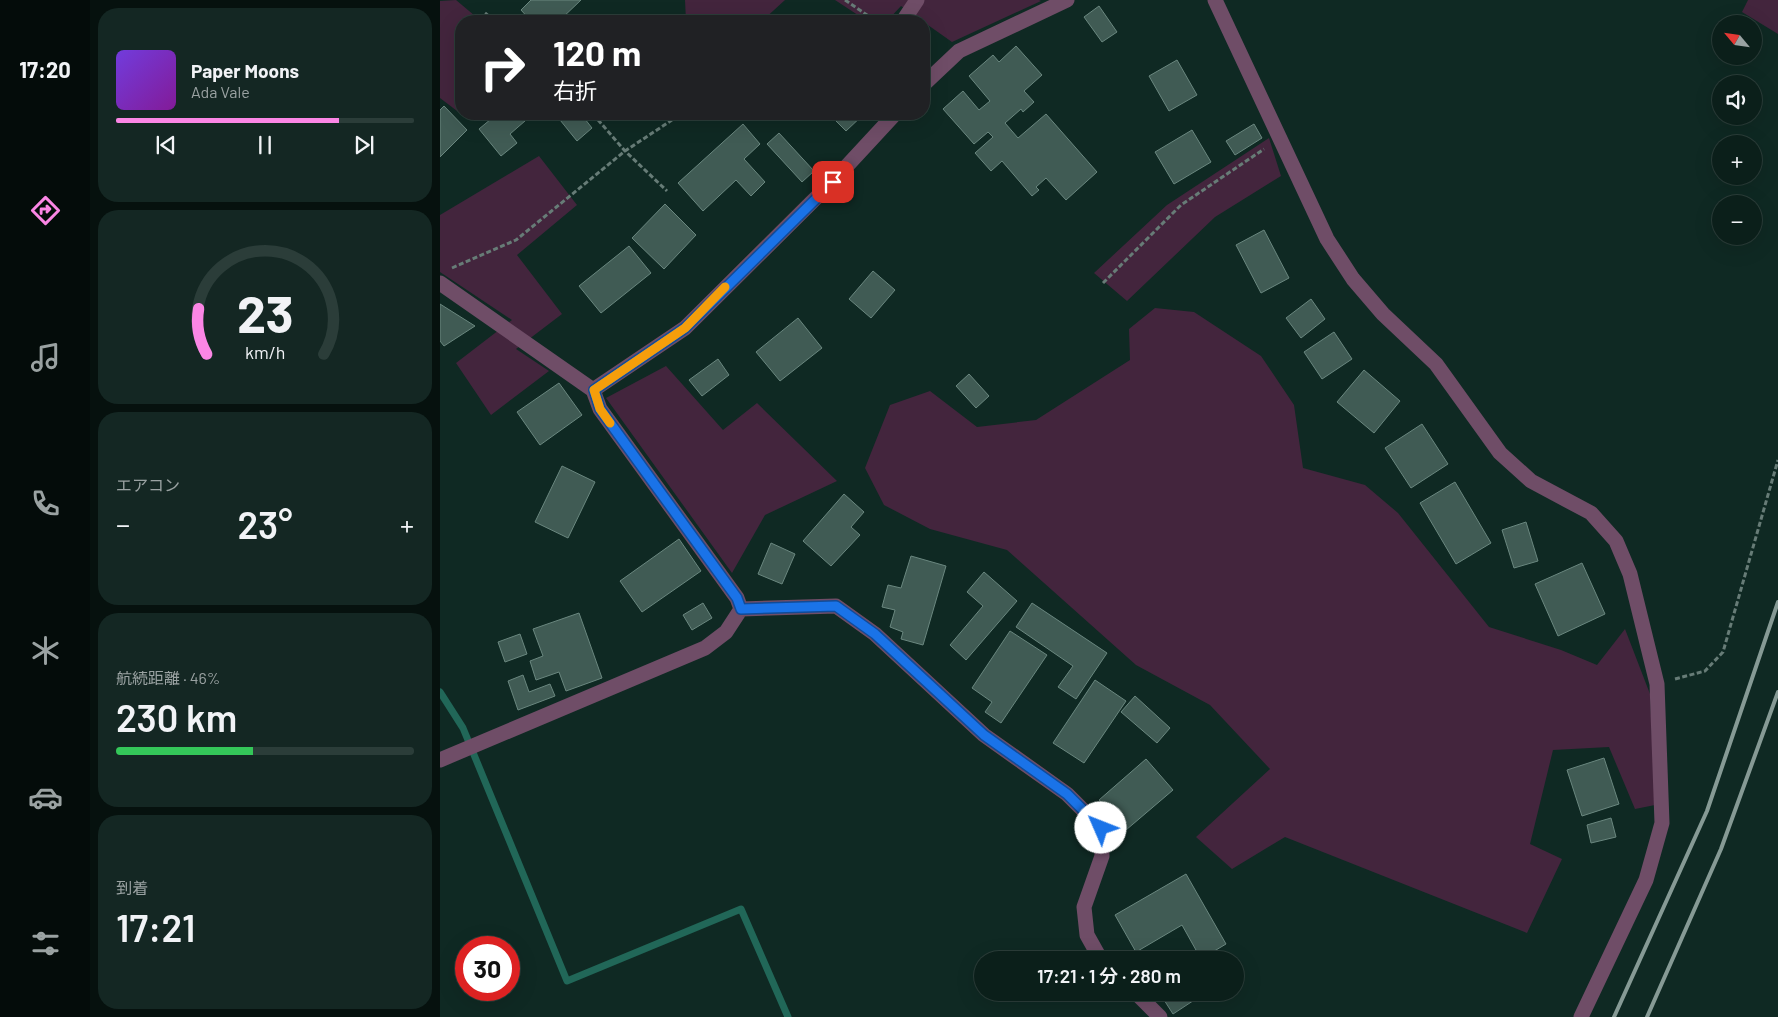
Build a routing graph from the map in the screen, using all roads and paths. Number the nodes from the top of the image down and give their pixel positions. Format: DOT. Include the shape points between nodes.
graph roads {
  1 [pos="846,0"];
  2 [pos="916,0"];
  3 [pos="1068,0"];
  4 [pos="1215,0"];
  5 [pos="867,15"];
  6 [pos="907,15"];
  7 [pos="930,78"];
  8 [pos="598,120"];
  9 [pos="672,120"];
  10 [pos="890,120"];
  11 [pos="1281,138"];
  12 [pos="625,151"];
  13 [pos="668,191"];
  14 [pos="448,270"];
  15 [pos="440,283"];
  16 [pos="1103,283"];
  17 [pos="594,390"];
  18 [pos="1778,460"];
  19 [pos="741,609"];
  20 [pos="1657,684"];
  21 [pos="440,760"];
  22 [pos="1096,951"];
  23 [pos="1143,1001"];
  24 [pos="1160,1017"];
  25 [pos="1581,1017"];
  1 -- 5 [label="path"];
  2 -- 6 [label="street"];
  3 -- 7 [label="street" via="959,51"];
  4 -- 11 [label="street"];
  8 -- 12 [label="path"];
  9 -- 12 [label="path"];
  10 -- 17 [label="street" via="833,182 685,328"];
  11 -- 16 [label="path" via="1181,205"];
  11 -- 20 [label="street" via="1327,240 1352,279 1383,314 1436,364 1500,453 1531,481 1590,513 1616,541 1630,574"];
  12 -- 13 [label="path"];
  12 -- 14 [label="path" via="516,240"];
  15 -- 17 [label="street"];
  17 -- 19 [label="street" via="600,409 737,598"];
  18 -- 20 [label="path" via="1723,652 1705,671"];
  19 -- 21 [label="street" via="726,632 705,648"];
  19 -- 22 [label="street" via="836,606 875,634 984,735 1067,794 1101,828 1102,856 1084,907 1087,935"];
  20 -- 25 [label="street" via="1662,822 1646,880"];
  23 -- 24 [label="street"];
}
